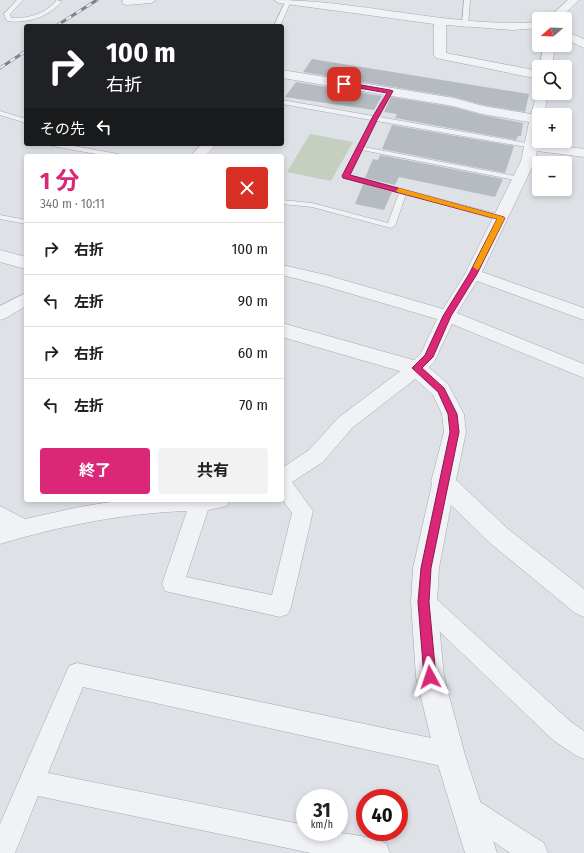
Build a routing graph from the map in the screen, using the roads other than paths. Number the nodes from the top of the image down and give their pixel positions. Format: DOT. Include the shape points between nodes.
graph roads {
  1 [pos="20,0"];
  2 [pos="58,0"];
  3 [pos="130,0"];
  4 [pos="151,0"];
  5 [pos="467,0"];
  6 [pos="574,0"];
  7 [pos="288,1"];
  8 [pos="561,12"];
  9 [pos="440,21"];
  10 [pos="278,24"];
  11 [pos="465,24"];
  12 [pos="532,26"];
  13 [pos="572,38"];
  14 [pos="584,44"];
  15 [pos="284,74"];
  16 [pos="532,74"];
  17 [pos="390,91"];
  18 [pos="284,102"];
  19 [pos="0,113"];
  20 [pos="375,118"];
  21 [pos="532,118"];
  22 [pos="24,120"];
  23 [pos="63,146"];
  24 [pos="208,146"];
  25 [pos="532,146"];
  26 [pos="360,148"];
  27 [pos="547,148"];
  28 [pos="584,153"];
  29 [pos="107,154"];
  30 [pos="199,154"];
  31 [pos="520,179"];
  32 [pos="403,192"];
  33 [pos="284,202"];
  34 [pos="0,217"];
  35 [pos="501,218"];
  36 [pos="24,222"];
  37 [pos="0,256"];
  38 [pos="24,262"];
  39 [pos="284,270"];
  40 [pos="473,274"];
  41 [pos="24,300"];
  42 [pos="0,314"];
  43 [pos="584,314"];
  44 [pos="447,316"];
  45 [pos="284,331"];
  46 [pos="416,368"];
  47 [pos="584,371"];
  48 [pos="284,477"];
  49 [pos="443,482"];
  50 [pos="284,487"];
  51 [pos="194,502"];
  52 [pos="210,502"];
  53 [pos="0,515"];
  54 [pos="22,528"];
  55 [pos="0,535"];
  56 [pos="424,602"];
  57 [pos="584,605"];
  58 [pos="584,746"];
  59 [pos="450,755"];
  60 [pos="31,782"];
  61 [pos="468,810"];
  62 [pos="1,853"];
  63 [pos="376,853"];
  64 [pos="481,853"];
  65 [pos="534,853"];
  1 -- 2 [label="lane" via="7,14 9,20 34,17 55,6"];
  3 -- 4 [label="street" via="127,2"];
  5 -- 11 [label="lane"];
  6 -- 8 [label="street"];
  7 -- 9 [label="street"];
  7 -- 10 [label="lane"];
  9 -- 11 [label="street"];
  9 -- 16 [label="street" via="440,55"];
  11 -- 12 [label="street"];
  13 -- 14 [label="street"];
  15 -- 17 [label="street"];
  17 -- 20 [label="lane"];
  17 -- 21 [label="street"];
  18 -- 20 [label="lane"];
  19 -- 22 [label="lane"];
  20 -- 25 [label="lane"];
  20 -- 26 [label="lane"];
  23 -- 29 [label="lane"];
  24 -- 30 [label="street"];
  25 -- 31 [label="street"];
  26 -- 31 [label="lane"];
  26 -- 32 [label="lane" via="346,176"];
  27 -- 28 [label="street"];
  31 -- 35 [label="street"];
  32 -- 33 [label="lane" via="391,226 312,205"];
  32 -- 35 [label="lane"];
  34 -- 36 [label="lane"];
  35 -- 40 [label="street"];
  37 -- 38 [label="street"];
  39 -- 44 [label="street"];
  40 -- 43 [label="street"];
  40 -- 44 [label="street"];
  41 -- 42 [label="street"];
  44 -- 46 [label="street" via="428,357"];
  44 -- 47 [label="street"];
  45 -- 46 [label="street"];
  46 -- 48 [label="street" via="345,423 316,456"];
  46 -- 49 [label="street" via="441,390 452,414 455,432"];
  49 -- 56 [label="street" via="426,568"];
  49 -- 57 [label="street" via="499,536"];
  50 -- 52 [label="street" via="303,511 280,608 173,584"];
  51 -- 54 [label="street" via="77,516"];
  53 -- 54 [label="street"];
  54 -- 55 [label="street"];
  56 -- 58 [label="street" via="562,732"];
  56 -- 59 [label="street" via="430,677"];
  59 -- 60 [label="street" via="77,674"];
  59 -- 61 [label="street"];
  60 -- 62 [label="street"];
  60 -- 63 [label="street"];
  61 -- 64 [label="street"];
  61 -- 65 [label="street"];
}
